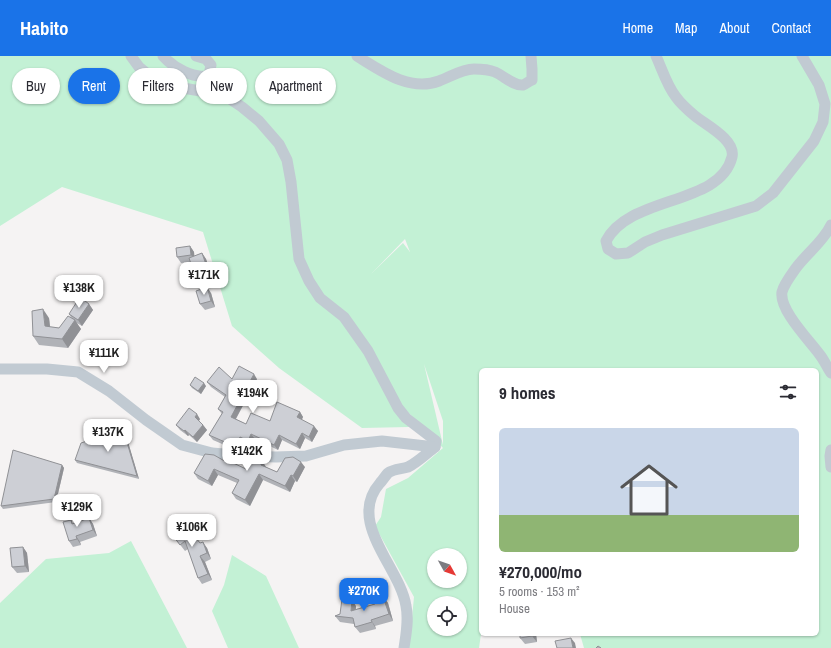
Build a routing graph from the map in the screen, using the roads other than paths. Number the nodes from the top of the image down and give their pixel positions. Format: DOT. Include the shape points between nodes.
graph roads {
  1 [pos="131,56"];
  2 [pos="163,56"];
  3 [pos="196,56"];
  4 [pos="357,56"];
  5 [pos="531,56"];
  6 [pos="656,56"];
  7 [pos="802,56"];
  8 [pos="831,225"];
  9 [pos="0,369"];
  10 [pos="831,373"];
  11 [pos="435,447"];
  12 [pos="831,450"];
  13 [pos="831,467"];
  14 [pos="404,648"];
  1 -- 11 [label="street" via="139,67 156,81 224,95 259,121 279,144 291,182 299,259 309,281 320,298 344,317 368,351 398,408 406,418 436,441"];
  2 -- 3 [label="street" via="176,67 192,74 203,77 210,75 211,64 206,59"];
  4 -- 5 [label="street" via="401,81 428,84 473,69 494,72 516,84 524,85 532,80"];
  6 -- 7 [label="street" via="675,96 695,116 726,140 733,155 722,176 715,183 642,211 619,224 610,232 606,241 608,249 616,254 628,253 662,235 756,206 773,193 814,142 824,122 825,104 819,85"];
  8 -- 10 [label="street" via="827,234 797,267 782,293 783,303 797,326"];
  9 -- 11 [label="street" via="78,372 109,391 182,445 212,453 306,456 344,445 382,441"];
  11 -- 14 [label="street" via="409,466 389,473 376,487 369,501 370,523 406,605 407,629"];
  12 -- 13 [label="street"];
}
